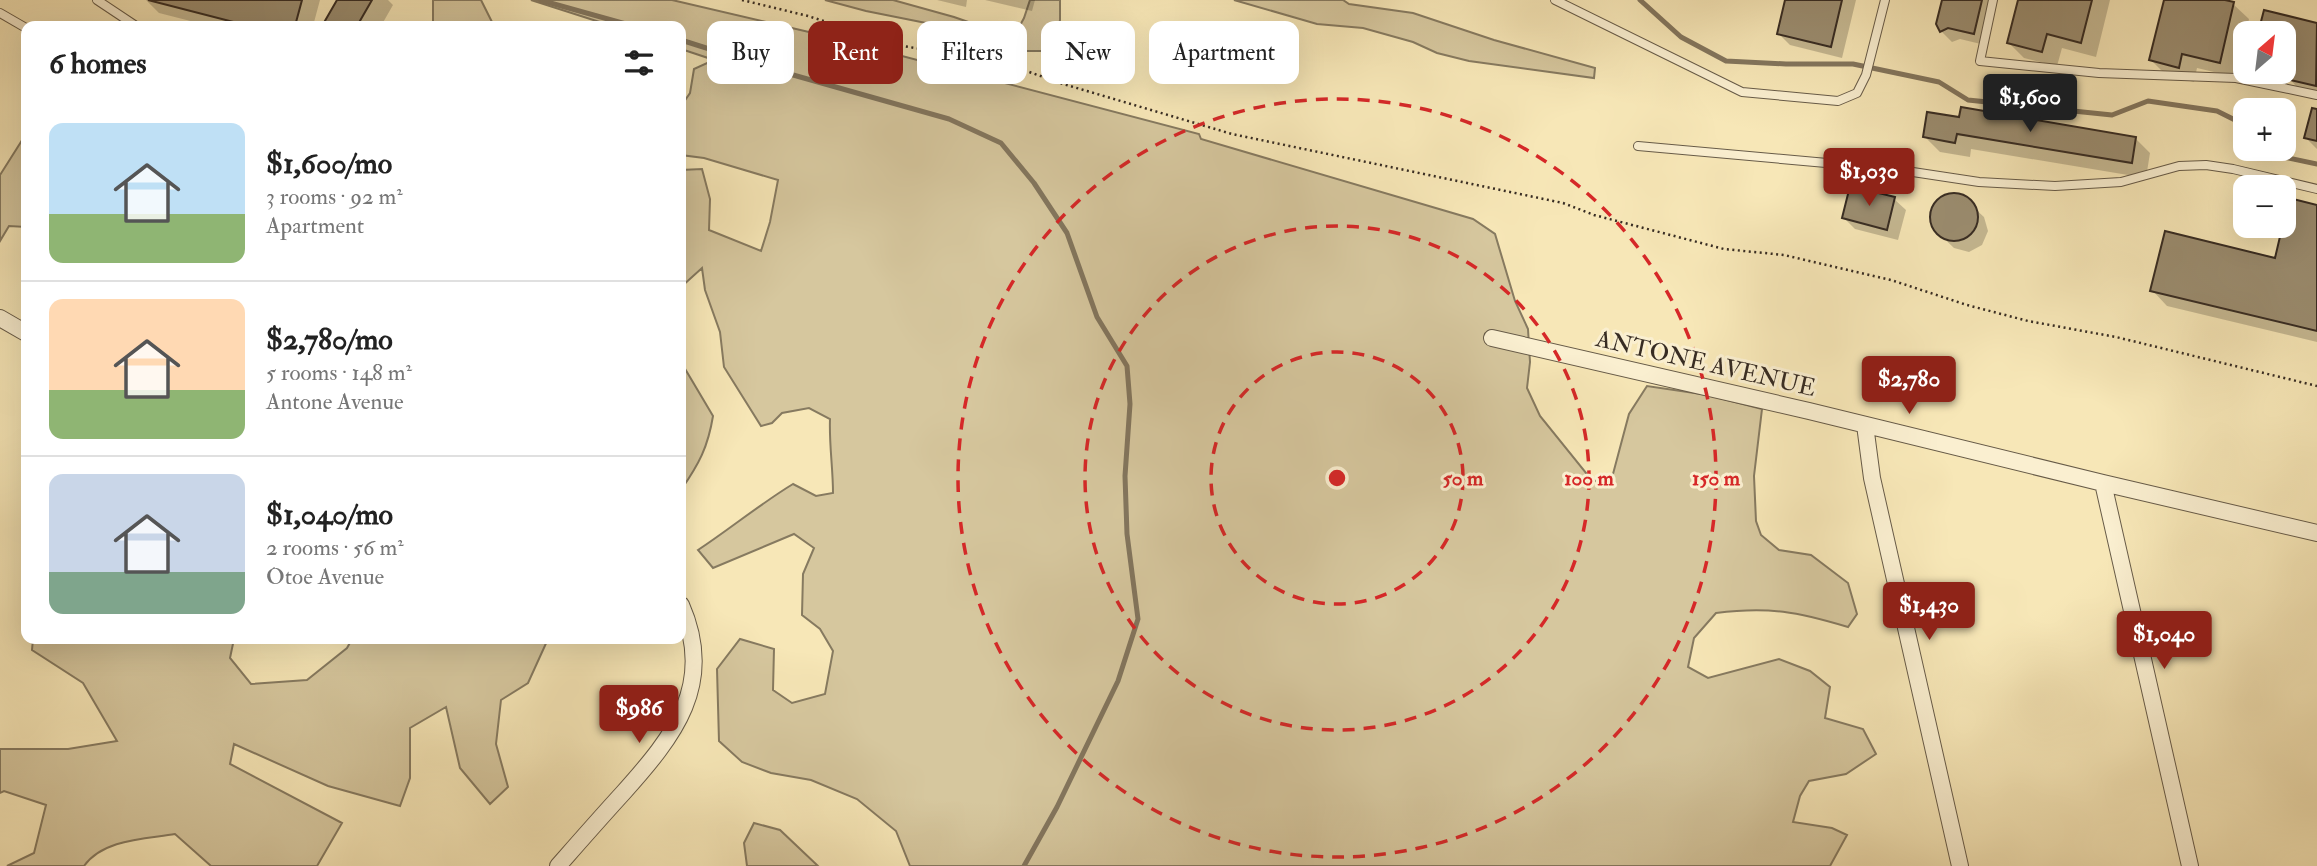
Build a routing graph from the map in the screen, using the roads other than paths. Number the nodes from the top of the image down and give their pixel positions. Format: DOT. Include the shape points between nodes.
graph roads {
  1 [pos="97,0"];
  2 [pos="1555,0"];
  3 [pos="1885,0"];
  4 [pos="1993,0"];
  5 [pos="0,13"];
  6 [pos="128,21"];
  7 [pos="21,25"];
  8 [pos="2317,95"];
  9 [pos="1638,146"];
  10 [pos="2317,189"];
  11 [pos="0,318"];
  12 [pos="21,330"];
  13 [pos="1492,338"];
  14 [pos="1865,425"];
  15 [pos="2103,483"];
  16 [pos="2317,533"];
  17 [pos="686,619"];
  18 [pos="558,866"];
  19 [pos="1960,866"];
  20 [pos="2190,866"];
  1 -- 6 [label="lane"];
  2 -- 3 [label="lane" via="1742,92 1838,101 1857,93 1867,75"];
  4 -- 8 [label="lane" via="1980,61 2099,73 2236,78"];
  5 -- 7 [label="lane"];
  9 -- 10 [label="lane" via="2055,186 2121,182 2179,166 2206,165"];
  11 -- 12 [label="street"];
  13 -- 14 [label="street, ANTONE AVENUE"];
  14 -- 15 [label="street, ANTONE AVENUE"];
  14 -- 19 [label="street" via="1872,478"];
  15 -- 16 [label="street, ANTONE AVENUE"];
  15 -- 20 [label="street"];
  17 -- 18 [label="street" via="694,669 680,720 649,763"];
}
